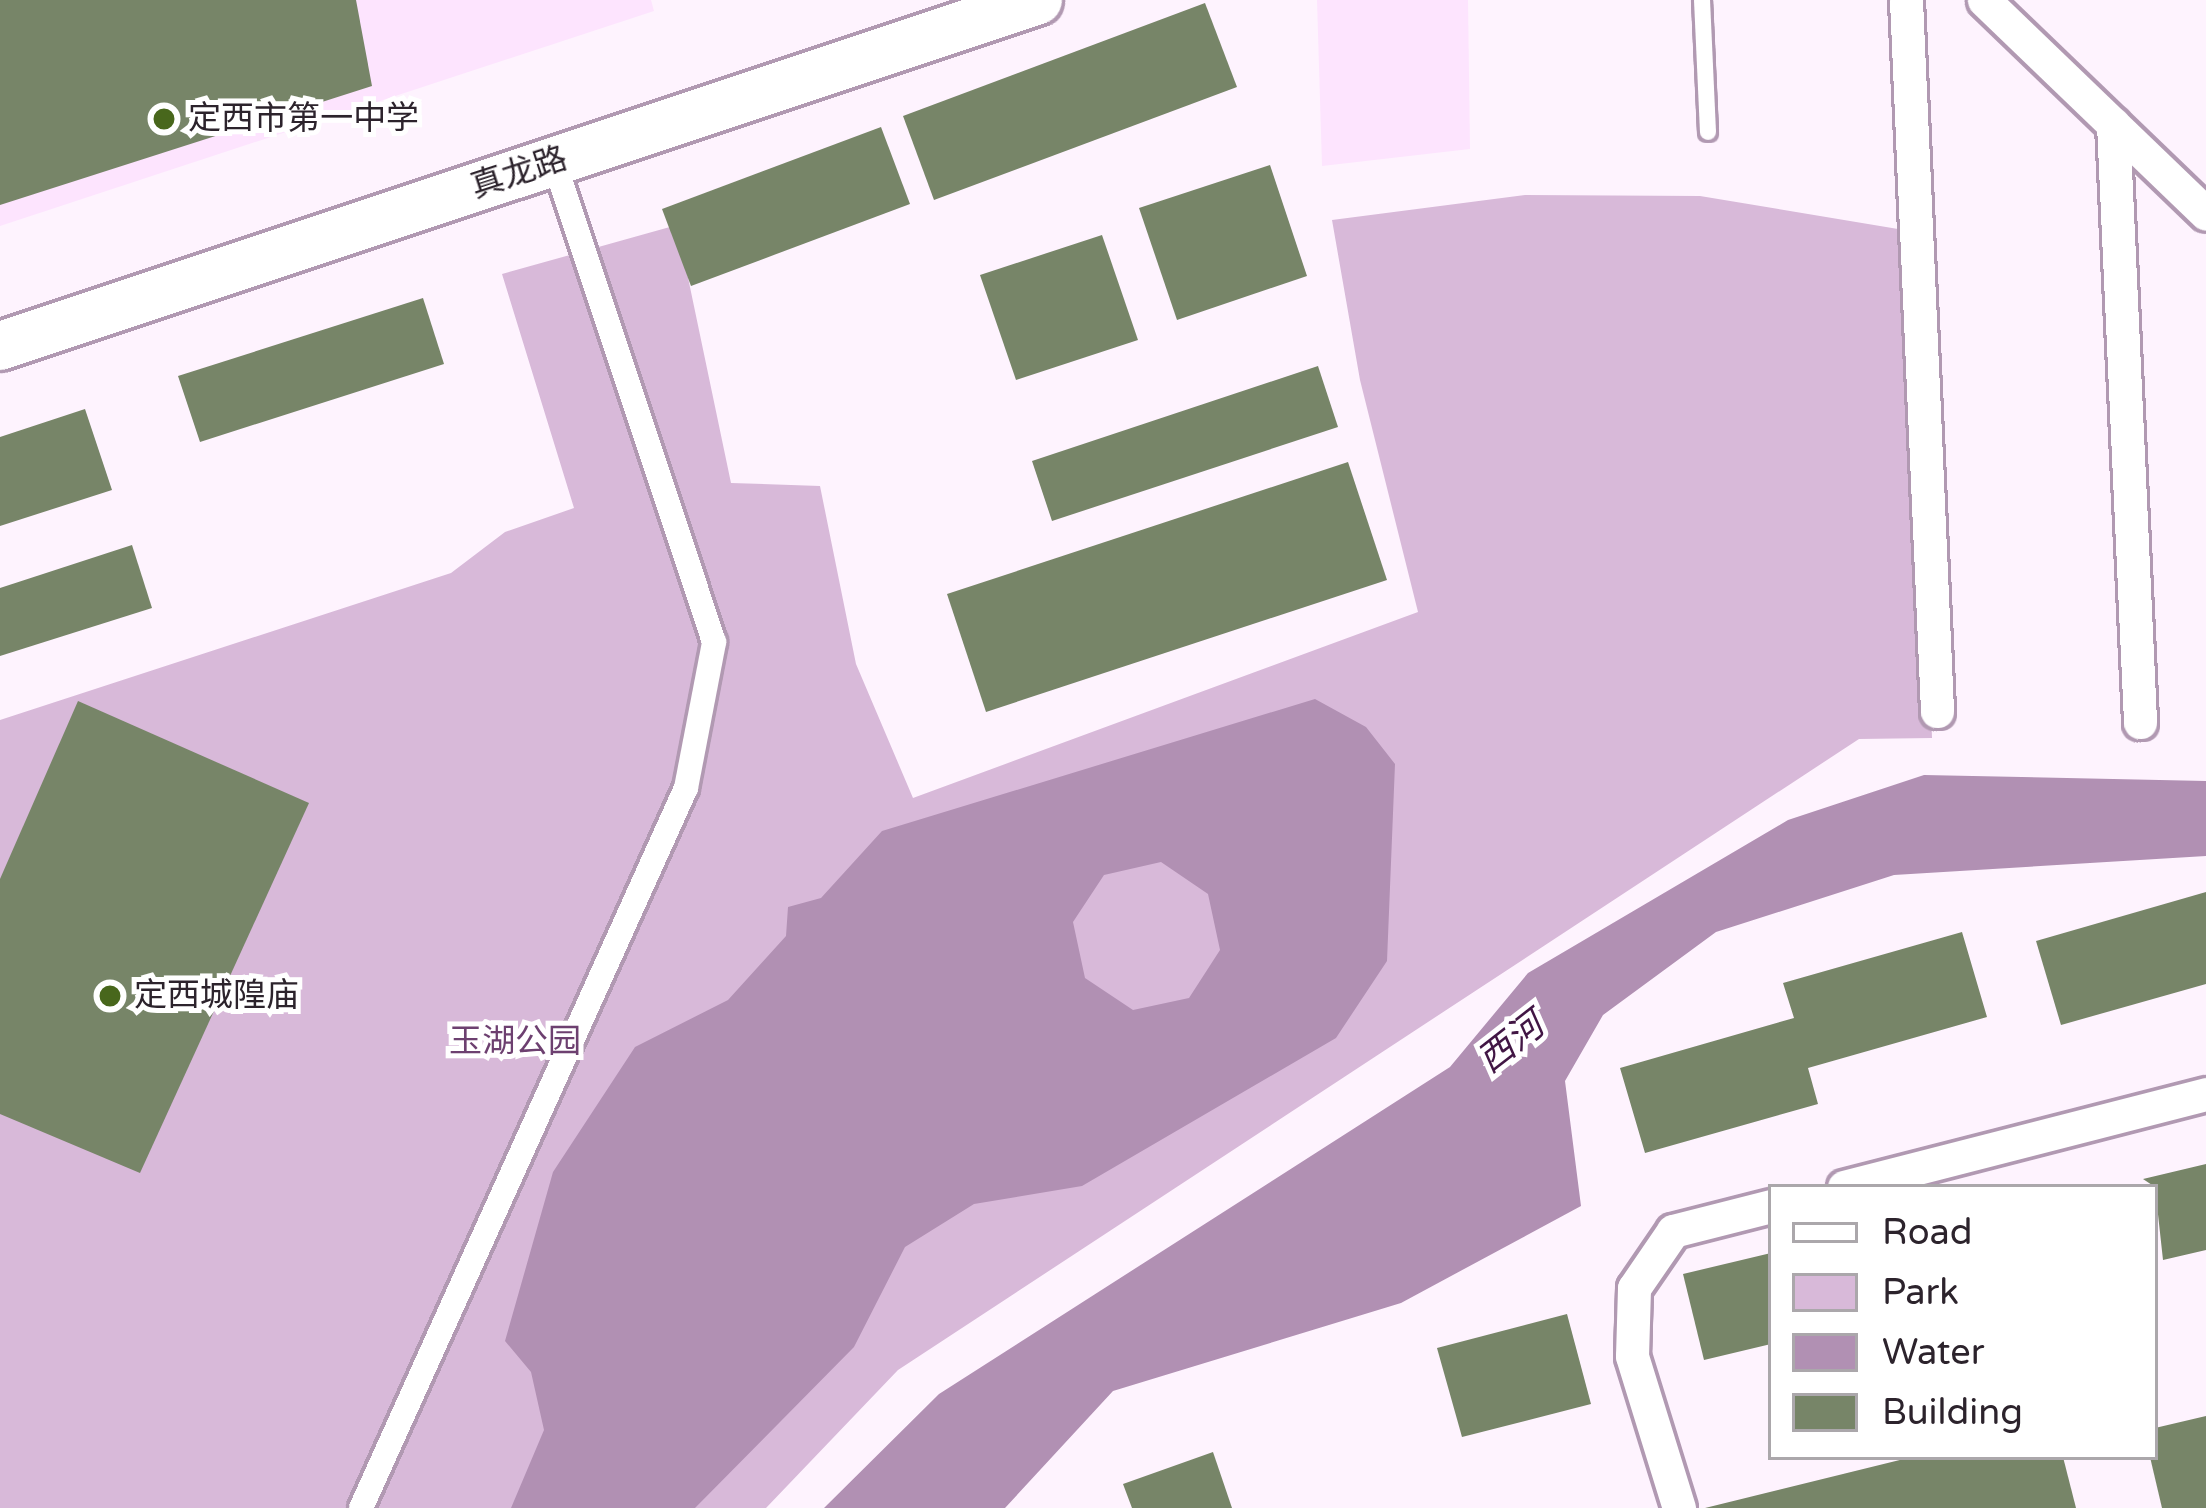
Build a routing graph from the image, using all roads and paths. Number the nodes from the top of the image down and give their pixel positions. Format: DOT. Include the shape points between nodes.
graph roads {
  1 [pos="1038,0"];
  2 [pos="1702,0"];
  3 [pos="1906,0"];
  4 [pos="1984,0"];
  5 [pos="2113,124"];
  6 [pos="1708,132"];
  7 [pos="554,161"];
  8 [pos="2206,214"];
  9 [pos="0,346"];
  10 [pos="1937,711"];
  11 [pos="2140,722"];
  12 [pos="2206,1094"];
  13 [pos="1856,1184"];
  14 [pos="1768,1207"];
  15 [pos="361,1508"];
  16 [pos="1679,1508"];
  1 -- 7 [label="main road, 真龙路"];
  2 -- 6 [label="lane"];
  3 -- 10 [label="street"];
  4 -- 5 [label="street"];
  5 -- 8 [label="street"];
  5 -- 11 [label="street"];
  7 -- 9 [label="main road, 真龙路"];
  7 -- 15 [label="street" via="714,642 686,788"];
  12 -- 13 [label="street"];
  14 -- 16 [label="street" via="1673,1231 1634,1288 1632,1356"];
}
